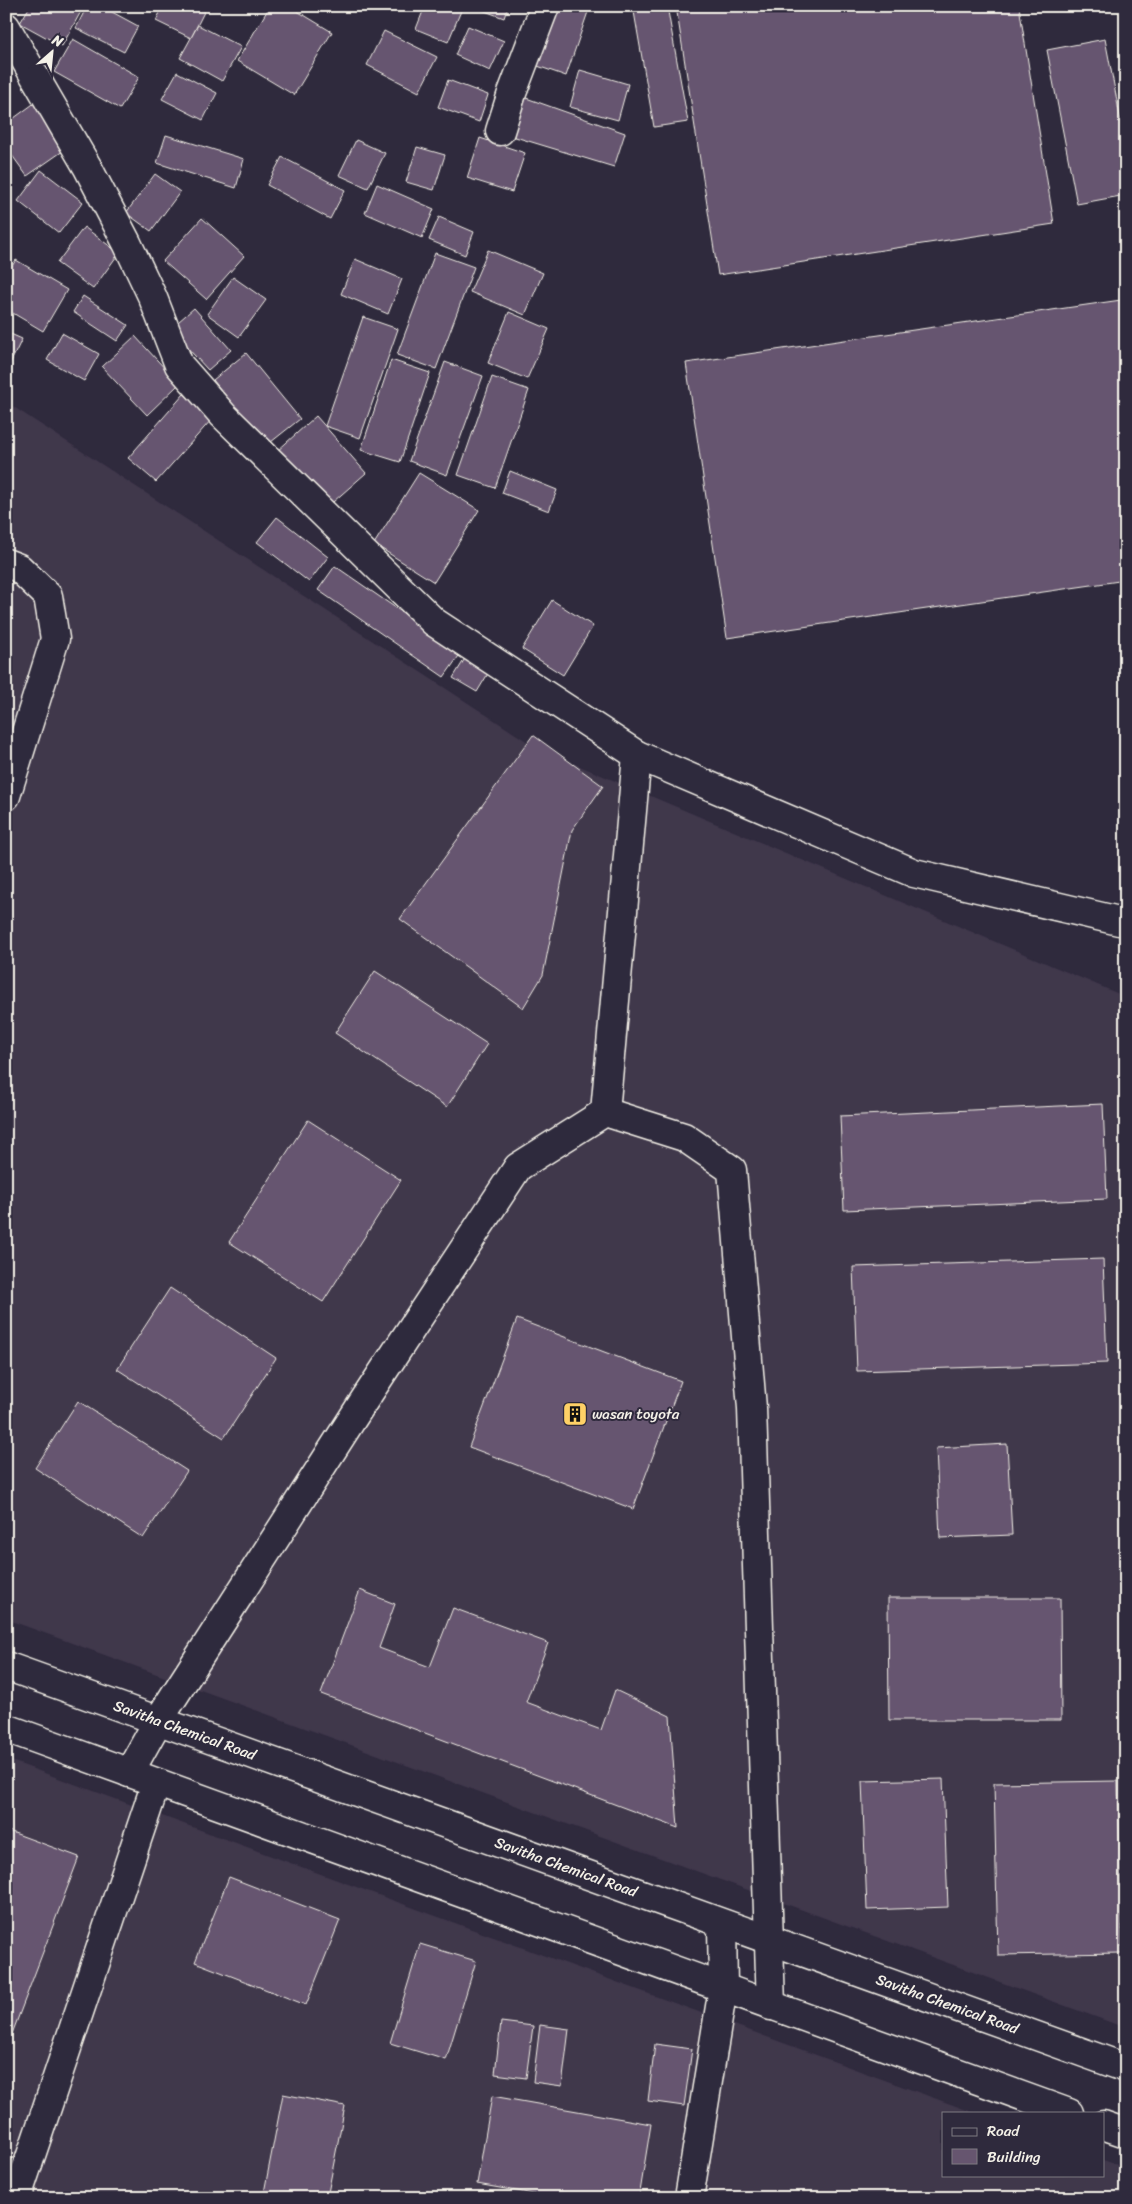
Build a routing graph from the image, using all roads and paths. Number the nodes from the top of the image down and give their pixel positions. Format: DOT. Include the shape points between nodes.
graph roads {
  1 [pos="545,6"];
  2 [pos="6,27"];
  3 [pos="500,131"];
  4 [pos="6,564"];
  5 [pos="638,755"];
  6 [pos="6,796"];
  7 [pos="1126,918"];
  8 [pos="606,1112"];
  9 [pos="6,1666"];
  10 [pos="158,1721"];
  11 [pos="6,1728"];
  12 [pos="129,1773"];
  13 [pos="156,1782"];
  14 [pos="722,1924"];
  15 [pos="770,1941"];
  16 [pos="723,1988"];
  17 [pos="771,2006"];
  18 [pos="1126,2068"];
  19 [pos="1066,2112"];
  20 [pos="1104,2125"];
  21 [pos="1126,2133"];
  22 [pos="20,2198"];
  23 [pos="689,2198"];
  1 -- 3 [label="street"];
  2 -- 5 [label="street" via="118,226 153,298 179,365 224,415 434,622"];
  4 -- 6 [label="street" via="19,568 48,596 55,639"];
  5 -- 7 [label="street" via="914,872 1119,921"];
  5 -- 8 [label="street"];
  8 -- 10 [label="street" via="518,1166"];
  8 -- 15 [label="street" via="684,1137 732,1170 752,1408"];
  9 -- 10 [label="street, Savitha Chemical Road"];
  10 -- 12 [label="street"];
  10 -- 14 [label="street, Savitha Chemical Road"];
  11 -- 12 [label="street"];
  12 -- 13 [label="street"];
  13 -- 16 [label="street"];
  13 -- 22 [label="street" via="19,2191"];
  14 -- 15 [label="street, Savitha Chemical Road"];
  14 -- 16 [label="street"];
  15 -- 17 [label="street"];
  15 -- 18 [label="street, Savitha Chemical Road"];
  16 -- 17 [label="street"];
  16 -- 23 [label="street"];
  17 -- 19 [label="street"];
  20 -- 21 [label="street"];
}
